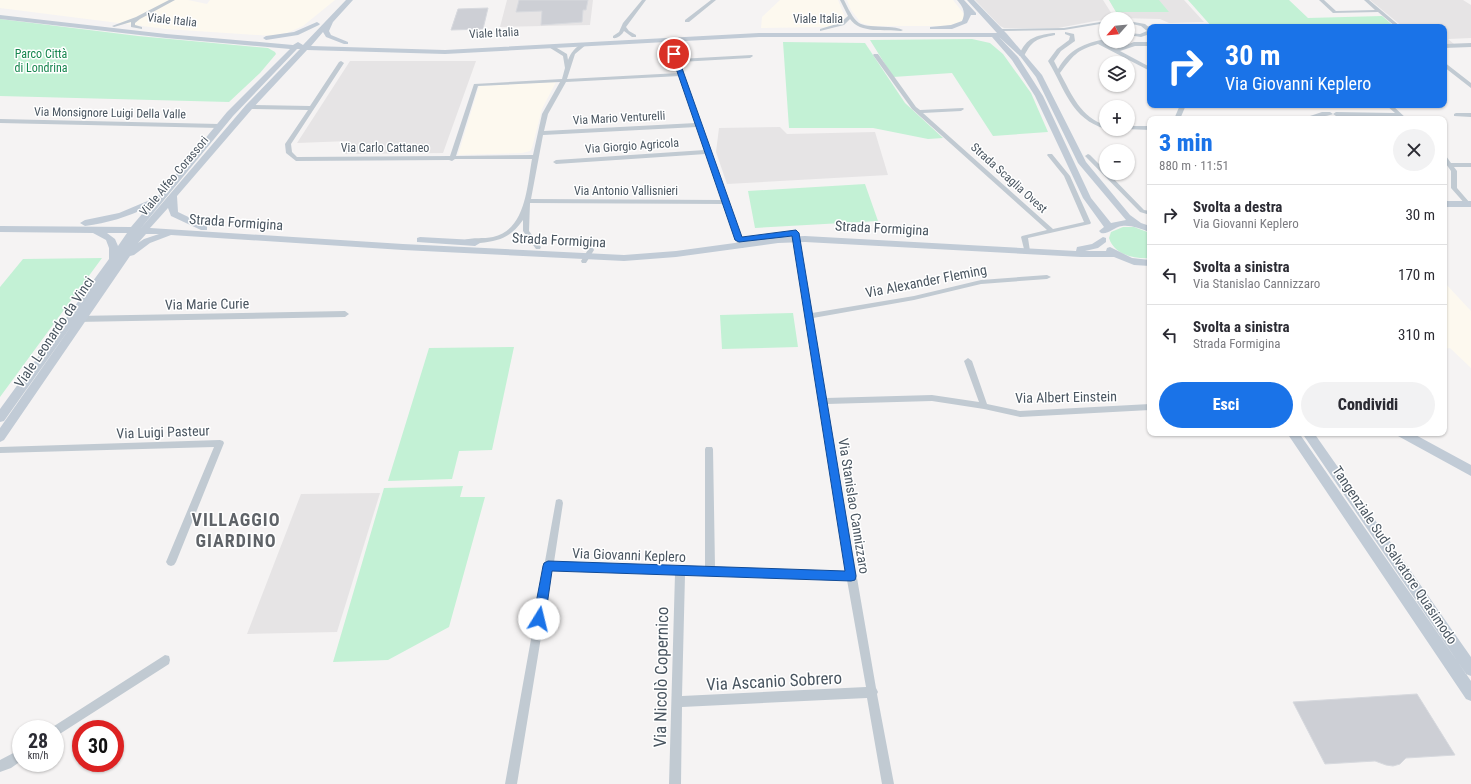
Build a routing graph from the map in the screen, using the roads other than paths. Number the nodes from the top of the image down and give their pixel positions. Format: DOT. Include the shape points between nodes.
graph roads {
  1 [pos="173,0"];
  2 [pos="350,0"];
  3 [pos="644,0"];
  4 [pos="714,0"];
  5 [pos="842,0"];
  6 [pos="1321,0"];
  7 [pos="1366,0"];
  8 [pos="965,1"];
  9 [pos="332,8"];
  10 [pos="0,11"];
  11 [pos="1380,11"];
  12 [pos="0,17"];
  13 [pos="849,17"];
  14 [pos="138,18"];
  15 [pos="331,20"];
  16 [pos="687,21"];
  17 [pos="1099,23"];
  18 [pos="317,24"];
  19 [pos="1135,24"];
  20 [pos="1395,24"];
  21 [pos="114,26"];
  22 [pos="1099,26"];
  23 [pos="624,27"];
  24 [pos="140,28"];
  25 [pos="1147,28"];
  26 [pos="822,30"];
  27 [pos="920,30"];
  28 [pos="902,32"];
  29 [pos="997,32"];
  30 [pos="1147,32"];
  31 [pos="1067,33"];
  32 [pos="1053,34"];
  33 [pos="634,36"];
  34 [pos="1137,36"];
  35 [pos="1144,36"];
  36 [pos="615,37"];
  37 [pos="265,41"];
  38 [pos="1098,42"];
  39 [pos="303,44"];
  40 [pos="346,44"];
  41 [pos="584,44"];
  42 [pos="1147,44"];
  43 [pos="1471,45"];
  44 [pos="550,46"];
  45 [pos="672,46"];
  46 [pos="1447,46"];
  47 [pos="340,49"];
  48 [pos="1116,51"];
  49 [pos="876,55"];
  50 [pos="750,56"];
  51 [pos="1019,57"];
  52 [pos="677,61"];
  53 [pos="340,63"];
  54 [pos="276,64"];
  55 [pos="567,67"];
  56 [pos="1147,67"];
  57 [pos="1447,67"];
  58 [pos="284,69"];
  59 [pos="1447,70"];
  60 [pos="1451,70"];
  61 [pos="1059,72"];
  62 [pos="681,74"];
  63 [pos="563,80"];
  64 [pos="1471,86"];
  65 [pos="241,102"];
  66 [pos="249,107"];
  67 [pos="312,108"];
  68 [pos="962,108"];
  69 [pos="1392,108"];
  70 [pos="919,112"];
  71 [pos="1456,115"];
  72 [pos="1471,115"];
  73 [pos="1315,116"];
  74 [pos="1379,116"];
  75 [pos="1401,116"];
  76 [pos="0,121"];
  77 [pos="699,125"];
  78 [pos="1099,125"];
  79 [pos="219,126"];
  80 [pos="1135,128"];
  81 [pos="1147,128"];
  82 [pos="541,133"];
  83 [pos="709,152"];
  84 [pos="1050,155"];
  85 [pos="1088,156"];
  86 [pos="536,157"];
  87 [pos="452,159"];
  88 [pos="1447,160"];
  89 [pos="556,162"];
  90 [pos="1451,165"];
  91 [pos="1471,165"];
  92 [pos="162,196"];
  93 [pos="173,196"];
  94 [pos="725,202"];
  95 [pos="1447,204"];
  96 [pos="1470,204"];
  97 [pos="527,205"];
  98 [pos="1147,213"];
  99 [pos="0,223"];
  100 [pos="1137,224"];
  101 [pos="87,227"];
  102 [pos="1108,227"];
  103 [pos="141,228"];
  104 [pos="204,228"];
  105 [pos="1147,228"];
  106 [pos="0,229"];
  107 [pos="1052,231"];
  108 [pos="180,233"];
  109 [pos="796,236"];
  110 [pos="1103,240"];
  111 [pos="453,241"];
  112 [pos="740,243"];
  113 [pos="538,247"];
  114 [pos="1026,248"];
  115 [pos="1116,254"];
  116 [pos="588,255"];
  117 [pos="116,260"];
  118 [pos="1136,262"];
  119 [pos="1147,263"];
  120 [pos="1147,271"];
  121 [pos="1048,277"];
  122 [pos="345,314"];
  123 [pos="810,316"];
  124 [pos="83,317"];
  125 [pos="70,320"];
  126 [pos="968,361"];
  127 [pos="824,401"];
  128 [pos="984,406"];
  129 [pos="1147,407"];
  130 [pos="0,418"];
  131 [pos="1295,436"];
  132 [pos="1310,436"];
  133 [pos="1407,436"];
  134 [pos="0,437"];
  135 [pos="709,449"];
  136 [pos="0,450"];
  137 [pos="1471,471"];
  138 [pos="559,503"];
  139 [pos="171,562"];
  140 [pos="548,566"];
  141 [pos="680,570"];
  142 [pos="710,572"];
  143 [pos="851,576"];
  144 [pos="165,660"];
  145 [pos="1471,669"];
  146 [pos="873,692"];
  147 [pos="1471,694"];
  148 [pos="676,702"];
  149 [pos="64,726"];
  150 [pos="12,761"];
  151 [pos="0,766"];
  152 [pos="511,784"];
  153 [pos="675,784"];
  154 [pos="888,784"];
  1 -- 14 [label="street"];
  2 -- 15 [label="main road, Viale Alfeo Corassori"];
  3 -- 23 [label="street"];
  4 -- 16 [label="street"];
  5 -- 13 [label="street"];
  6 -- 11 [label="street" via="1335,12"];
  7 -- 11 [label="street"];
  8 -- 27 [label="main road" via="968,15 962,24"];
  8 -- 29 [label="main road"];
  9 -- 18 [label="main road, Viale Alfeo Corassori"];
  10 -- 21 [label="main road, Viale Italia"];
  11 -- 20 [label="street"];
  12 -- 37 [label="main road, Viale Italia" via="181,38"];
  13 -- 26 [label="street" via="842,24"];
  13 -- 28 [label="street" via="865,28"];
  14 -- 21 [label="street"];
  14 -- 24 [label="street" via="133,26"];
  15 -- 39 [label="main road, Viale Alfeo Corassori"];
  15 -- 40 [label="main road" via="327,27 328,36"];
  17 -- 29 [label="street" via="1064,29"];
  18 -- 37 [label="main road" via="296,34"];
  18 -- 39 [label="main road, Viale Alfeo Corassori"];
  19 -- 25 [label="street"];
  21 -- 24 [label="main road, Viale Italia"];
  22 -- 31 [label="street"];
  23 -- 33 [label="street"];
  23 -- 36 [label="street"];
  24 -- 37 [label="main road, Viale Italia"];
  26 -- 28 [label="main road, Viale Italia"];
  26 -- 33 [label="main road, Viale Italia" via="758,30"];
  27 -- 28 [label="main road, Viale Italia"];
  27 -- 29 [label="main road, Viale Italia"];
  28 -- 29 [label="main road"];
  28 -- 41 [label="main road, Viale Italia" via="760,35"];
  28 -- 51 [label="main road" via="981,38"];
  29 -- 32 [label="street"];
  29 -- 51 [label="main road"];
  30 -- 35 [label="street"];
  31 -- 32 [label="street"];
  31 -- 61 [label="street" via="1072,35 1072,41 1059,50 1051,61"];
  32 -- 51 [label="street" via="1029,41"];
  33 -- 36 [label="main road, Viale Italia"];
  34 -- 35 [label="street"];
  36 -- 40 [label="main road, Viale Italia" via="445,46"];
  37 -- 39 [label="main road"];
  37 -- 54 [label="main road" via="279,52"];
  38 -- 48 [label="street"];
  38 -- 61 [label="street" via="1077,49 1064,62"];
  39 -- 40 [label="main road, Viale Italia"];
  39 -- 47 [label="main road"];
  39 -- 54 [label="main road, Viale Alfeo Corassori"];
  39 -- 58 [label="main road, Viale Alfeo Corassori"];
  41 -- 44 [label="main road, Viale Italia"];
  41 -- 55 [label="street" via="577,49"];
  42 -- 48 [label="street" via="1134,44"];
  43 -- 46 [label="street"];
  44 -- 47 [label="main road, Viale Italia" via="445,52"];
  44 -- 55 [label="street" via="565,55"];
  45 -- 52 [label="street"];
  47 -- 58 [label="main road" via="303,57"];
  48 -- 56 [label="street"];
  49 -- 70 [label="street, Strada Scaglia Ovest" via="908,102"];
  50 -- 52 [label="street"];
  51 -- 100 [label="main road" via="1038,77 1082,163 1127,217"];
  51 -- 102 [label="main road" via="1087,198"];
  52 -- 62 [label="street"];
  53 -- 67 [label="street, Via Carlo Cattaneo"];
  54 -- 65 [label="main road, Viale Alfeo Corassori"];
  55 -- 63 [label="street"];
  57 -- 60 [label="street"];
  58 -- 66 [label="main road, Viale Alfeo Corassori"];
  59 -- 60 [label="street"];
  60 -- 64 [label="street"];
  61 -- 78 [label="street" via="1079,112"];
  62 -- 63 [label="street"];
  62 -- 77 [label="street"];
  63 -- 82 [label="street" via="550,104"];
  63 -- 87 [label="street" via="476,85"];
  65 -- 66 [label="main road"];
  65 -- 79 [label="main road, Viale Alfeo Corassori"];
  66 -- 67 [label="street"];
  66 -- 93 [label="main road, Viale Alfeo Corassori"];
  67 -- 87 [label="street, Via Carlo Cattaneo" via="288,144 289,153 296,159"];
  68 -- 70 [label="street"];
  69 -- 75 [label="street"];
  70 -- 107 [label="street, Strada Scaglia Ovest"];
  71 -- 72 [label="street"];
  73 -- 74 [label="street"];
  76 -- 79 [label="street, Via Monsignore Luigi Della Valle"];
  77 -- 82 [label="street, Via Mario Venturelli"];
  77 -- 83 [label="street"];
  79 -- 92 [label="main road, Viale Alfeo Corassori"];
  80 -- 81 [label="street"];
  82 -- 86 [label="street"];
  83 -- 89 [label="street, Via Giorgio Agricola"];
  83 -- 94 [label="street"];
  84 -- 107 [label="street" via="1067,176 1088,223"];
  85 -- 98 [label="street"];
  86 -- 87 [label="street, Via Carlo Cattaneo"];
  86 -- 97 [label="street"];
  88 -- 90 [label="street"];
  90 -- 91 [label="street"];
  90 -- 96 [label="street" via="1454,188"];
  92 -- 101 [label="main road" via="129,213"];
  92 -- 103 [label="main road, Viale Alfeo Corassori"];
  93 -- 103 [label="main road, Viale Alfeo Corassori"];
  93 -- 104 [label="main road" via="174,214"];
  94 -- 97 [label="street, Via Antonio Vallisnieri"];
  94 -- 112 [label="street"];
  95 -- 96 [label="main road"];
  97 -- 111 [label="street" via="514,229 502,236 491,240"];
  97 -- 113 [label="street" via="526,231"];
  99 -- 101 [label="main road, Strada Formigina"];
  100 -- 102 [label="main road" via="1116,224"];
  100 -- 105 [label="main road"];
  101 -- 103 [label="main road, Strada Formigina"];
  101 -- 106 [label="main road, Strada Formigina"];
  101 -- 117 [label="main road" via="112,240"];
  102 -- 110 [label="main road"];
  103 -- 104 [label="main road, Strada Formigina"];
  103 -- 108 [label="main road, Strada Formigina"];
  103 -- 117 [label="main road, Viale Alfeo Corassori"];
  104 -- 111 [label="main road, Strada Formigina"];
  107 -- 114 [label="street, Strada Scaglia Ovest" via="1026,235 1023,239"];
  108 -- 116 [label="main road, Strada Formigina"];
  108 -- 117 [label="main road" via="147,242"];
  109 -- 112 [label="main road, Strada Formigina"];
  109 -- 114 [label="main road, Strada Formigina"];
  109 -- 123 [label="street, Via Stanislao Cannizzaro"];
  110 -- 114 [label="main road, Strada Formigina" via="1084,249"];
  110 -- 115 [label="main road" via="1109,250"];
  111 -- 113 [label="main road, Strada Formigina"];
  112 -- 116 [label="main road, Strada Formigina" via="649,257"];
  113 -- 116 [label="main road, Strada Formigina"];
  114 -- 115 [label="main road, Strada Formigina"];
  115 -- 118 [label="main road"];
  117 -- 124 [label="main road, Viale Leonardo da Vinci"];
  117 -- 125 [label="main road, Viale Leonardo da Vinci"];
  118 -- 119 [label="main road"];
  118 -- 120 [label="main road"];
  121 -- 123 [label="street, Via Alexander Fleming" via="981,282 914,298"];
  122 -- 124 [label="street, Via Marie Curie" via="90,320"];
  123 -- 127 [label="street, Via Stanislao Cannizzaro"];
  124 -- 125 [label="street, Via Marie Curie"];
  124 -- 134 [label="main road, Viale Leonardo da Vinci"];
  125 -- 130 [label="main road, Viale Leonardo da Vinci"];
  126 -- 128 [label="street"];
  127 -- 128 [label="street, Via Albert Einstein" via="932,398"];
  127 -- 143 [label="street, Via Stanislao Cannizzaro"];
  128 -- 129 [label="street, Via Albert Einstein" via="1020,414"];
  131 -- 147 [label="main road, Tangenziale Sud Salvatore Quasimodo"];
  132 -- 145 [label="main road, Tangenziale Sud Salvatore Quasimodo"];
  133 -- 137 [label="main road"];
  135 -- 142 [label="street"];
  136 -- 139 [label="street, Via Luigi Pasteur" via="220,442"];
  138 -- 140 [label="street"];
  140 -- 141 [label="street, Via Giovanni Keplero"];
  140 -- 152 [label="street"];
  141 -- 142 [label="street, Via Giovanni Keplero"];
  141 -- 148 [label="street, Via Nicolò Copernico"];
  142 -- 143 [label="street, Via Giovanni Keplero"];
  143 -- 146 [label="street, Via Stanislao Cannizzaro"];
  144 -- 149 [label="street"];
  146 -- 148 [label="street, Via Ascanio Sobrero"];
  146 -- 154 [label="street, Via Stanislao Cannizzaro"];
  148 -- 153 [label="street, Via Nicolò Copernico"];
  150 -- 151 [label="street"];
}
